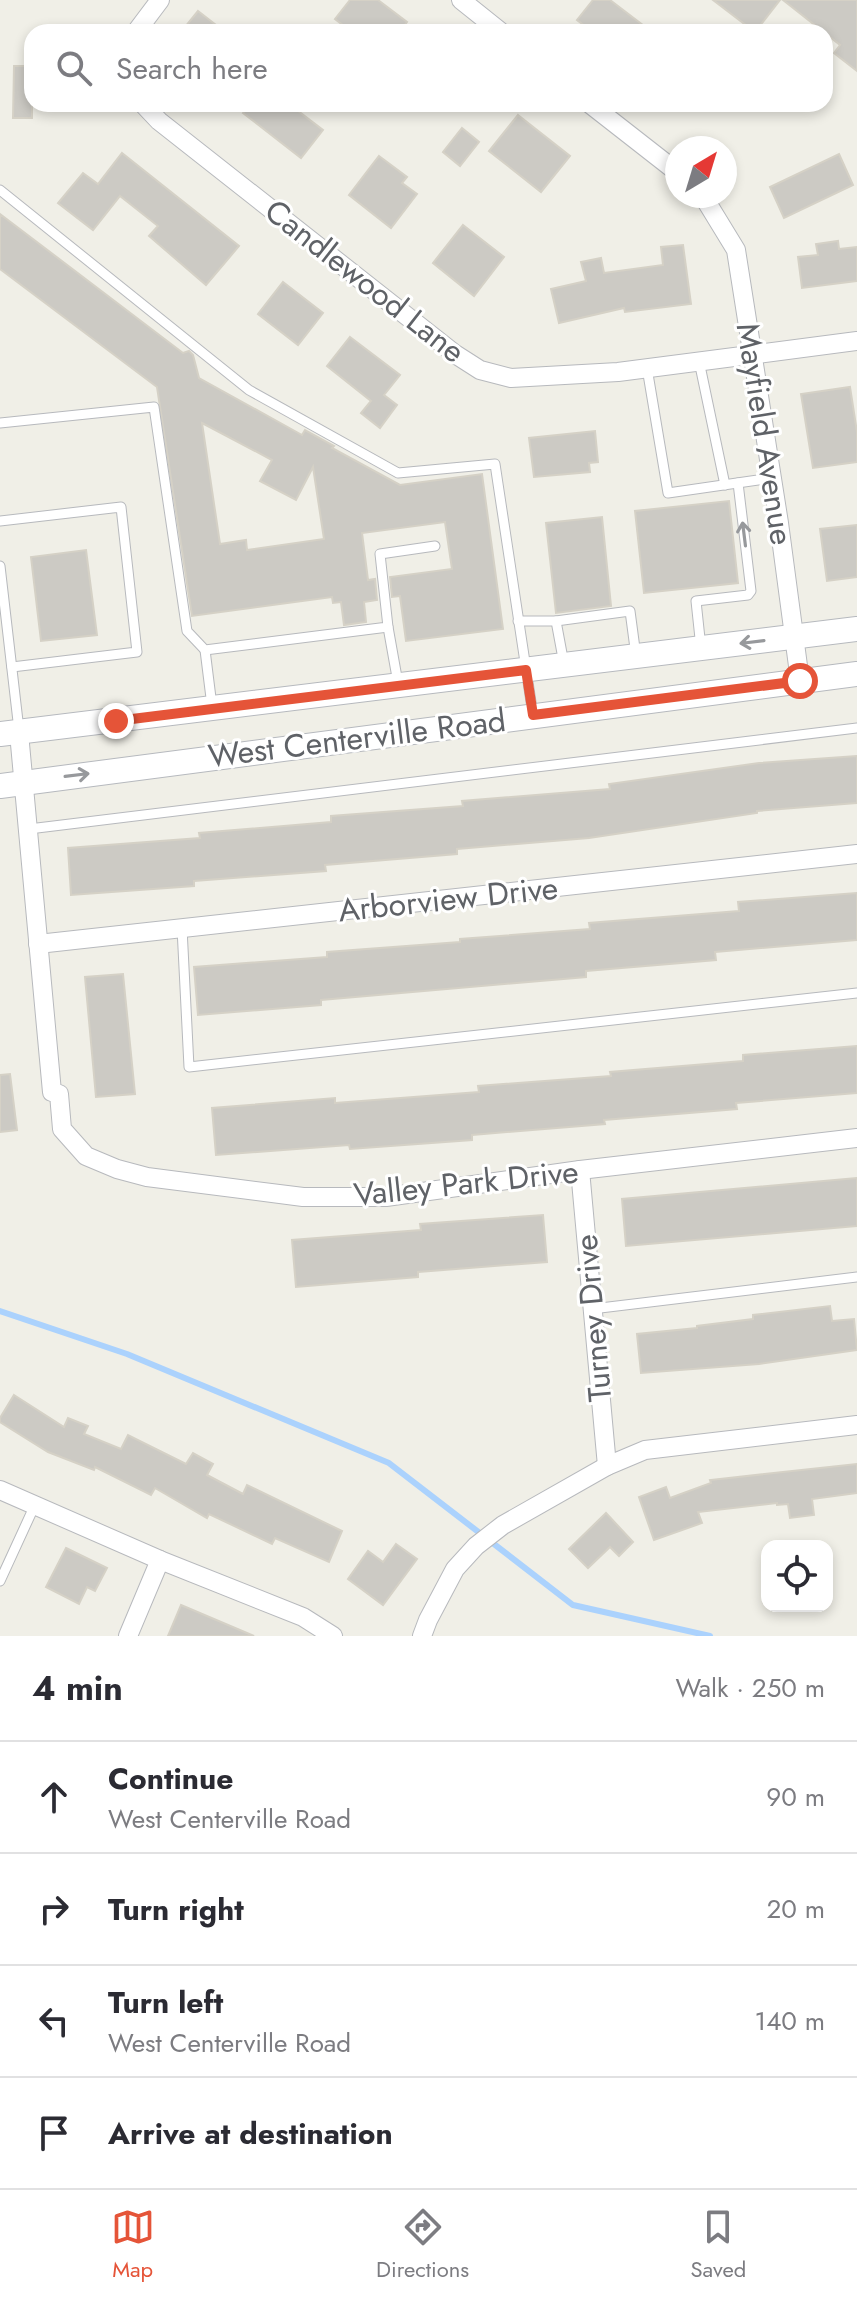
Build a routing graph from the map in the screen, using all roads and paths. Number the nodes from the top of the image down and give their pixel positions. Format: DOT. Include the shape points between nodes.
graph roads {
  1 [pos="160,0"];
  2 [pos="461,0"];
  3 [pos="142,24"];
  4 [pos="491,24"];
  5 [pos="151,112"];
  6 [pos="600,112"];
  7 [pos="665,163"];
  8 [pos="0,190"];
  9 [pos="710,208"];
  10 [pos="857,341"];
  11 [pos="752,353"];
  12 [pos="699,361"];
  13 [pos="647,368"];
  14 [pos="0,423"];
  15 [pos="772,478"];
  16 [pos="738,483"];
  17 [pos="725,485"];
  18 [pos="0,521"];
  19 [pos="435,546"];
  20 [pos="0,566"];
  21 [pos="518,621"];
  22 [pos="556,621"];
  23 [pos="388,627"];
  24 [pos="857,629"];
  25 [pos="795,636"];
  26 [pos="701,648"];
  27 [pos="205,650"];
  28 [pos="636,656"];
  29 [pos="564,665"];
  30 [pos="12,667"];
  31 [pos="526,670"];
  32 [pos="857,674"];
  33 [pos="800,681"];
  34 [pos="398,686"];
  35 [pos="212,709"];
  36 [pos="533,715"];
  37 [pos="857,728"];
  38 [pos="10,734"];
  39 [pos="25,781"];
  40 [pos="0,786"];
  41 [pos="29,829"];
  42 [pos="857,854"];
  43 [pos="182,928"];
  44 [pos="38,944"];
  45 [pos="857,993"];
  46 [pos="857,1138"];
  47 [pos="580,1170"];
  48 [pos="857,1277"];
  49 [pos="592,1309"];
  50 [pos="857,1425"];
  51 [pos="607,1466"];
  52 [pos="0,1490"];
  53 [pos="34,1507"];
  54 [pos="160,1560"];
  55 [pos="0,1581"];
  56 [pos="128,1636"];
  57 [pos="333,1636"];
  58 [pos="422,1636"];
  1 -- 3 [label="street"];
  2 -- 4 [label="street"];
  5 -- 13 [label="street, Candlewood Lane" via="480,370 511,378"];
  6 -- 7 [label="street"];
  8 -- 21 [label="lane" via="249,390 398,473 495,464"];
  9 -- 11 [label="street, Mayfield Avenue" via="736,250"];
  10 -- 11 [label="street, Candlewood Lane"];
  11 -- 12 [label="street, Candlewood Lane"];
  11 -- 15 [label="street, Mayfield Avenue"];
  12 -- 13 [label="street, Candlewood Lane"];
  12 -- 17 [label="lane"];
  13 -- 17 [label="lane" via="668,493"];
  14 -- 27 [label="lane" via="154,407 187,631"];
  15 -- 16 [label="lane"];
  15 -- 25 [label="street, Mayfield Avenue"];
  16 -- 17 [label="lane"];
  26 -- 16 [label="lane, one-way" via="696,601 751,591"];
  18 -- 30 [label="lane" via="121,507 137,652"];
  19 -- 23 [label="lane" via="380,554"];
  20 -- 30 [label="lane"];
  21 -- 22 [label="lane"];
  21 -- 31 [label="lane"];
  22 -- 28 [label="lane" via="630,611"];
  22 -- 29 [label="lane"];
  23 -- 27 [label="lane"];
  23 -- 34 [label="lane"];
  24 -- 25 [label="main road, West Centerville Road"];
  25 -- 26 [label="main road, West Centerville Road, one-way"];
  25 -- 33 [label="street, Mayfield Avenue"];
  26 -- 28 [label="main road, West Centerville Road"];
  27 -- 35 [label="lane"];
  28 -- 29 [label="main road, West Centerville Road"];
  29 -- 31 [label="main road, West Centerville Road"];
  30 -- 38 [label="lane"];
  31 -- 34 [label="main road, West Centerville Road"];
  31 -- 36 [label="lane"];
  32 -- 33 [label="main road, West Centerville Road"];
  33 -- 36 [label="main road, West Centerville Road"];
  34 -- 35 [label="main road, West Centerville Road"];
  35 -- 38 [label="main road, West Centerville Road"];
  39 -- 36 [label="main road, West Centerville Road, one-way"];
  37 -- 41 [label="lane"];
  38 -- 39 [label="street, Valley Park Drive"];
  39 -- 40 [label="main road, West Centerville Road"];
  39 -- 41 [label="street, Valley Park Drive"];
  41 -- 44 [label="street, Valley Park Drive"];
  42 -- 43 [label="street, Arborview Drive"];
  43 -- 44 [label="street, Arborview Drive"];
  43 -- 45 [label="lane" via="189,1067"];
  44 -- 47 [label="street, Valley Park Drive" via="52,1092 59,1094 62,1129 86,1156 117,1169 303,1197 386,1197"];
  46 -- 47 [label="street, Valley Park Drive"];
  47 -- 49 [label="street, Turney Drive"];
  48 -- 49 [label="lane"];
  49 -- 51 [label="street, Turney Drive"];
  50 -- 51 [label="street" via="645,1450"];
  51 -- 58 [label="street" via="476,1546 455,1569"];
  52 -- 53 [label="street"];
  53 -- 54 [label="street"];
  53 -- 55 [label="lane"];
  54 -- 56 [label="street"];
  54 -- 57 [label="street" via="303,1617"];
}
